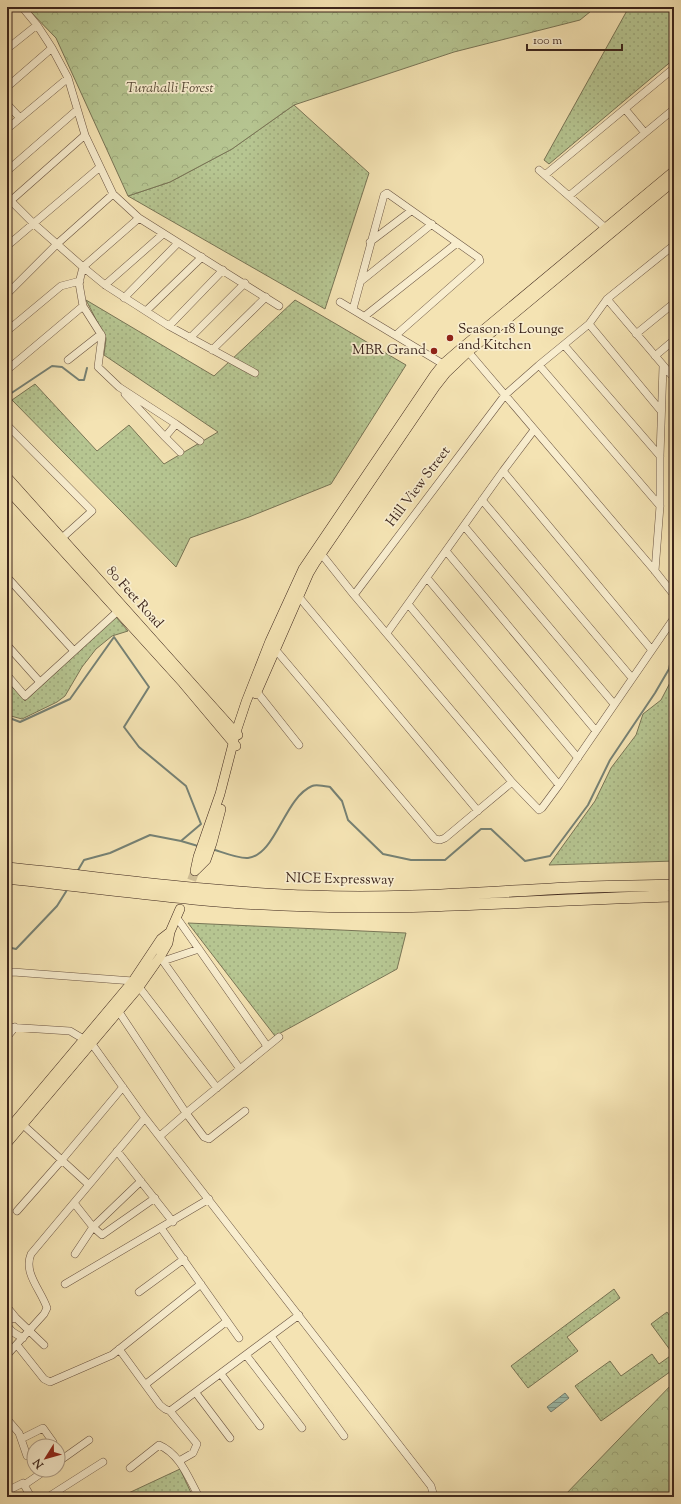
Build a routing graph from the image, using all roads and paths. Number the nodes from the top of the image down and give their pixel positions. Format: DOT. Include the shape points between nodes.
graph roads {
  1 [pos="10,7"];
  2 [pos="22,7"];
  3 [pos="7,10"];
  4 [pos="37,25"];
  5 [pos="52,48"];
  6 [pos="7,49"];
  7 [pos="674,68"];
  8 [pos="68,78"];
  9 [pos="7,87"];
  10 [pos="7,104"];
  11 [pos="625,109"];
  12 [pos="77,110"];
  13 [pos="674,110"];
  14 [pos="20,118"];
  15 [pos="7,129"];
  16 [pos="645,133"];
  17 [pos="85,135"];
  18 [pos="100,166"];
  19 [pos="539,170"];
  20 [pos="7,171"];
  21 [pos="674,171"];
  22 [pos="546,176"];
  23 [pos="674,181"];
  24 [pos="113,194"];
  25 [pos="569,196"];
  26 [pos="8,200"];
  27 [pos="411,211"];
  28 [pos="139,218"];
  29 [pos="33,224"];
  30 [pos="432,224"];
  31 [pos="608,230"];
  32 [pos="163,234"];
  33 [pos="370,242"];
  34 [pos="457,243"];
  35 [pos="57,244"];
  36 [pos="178,244"];
  37 [pos="674,245"];
  38 [pos="7,246"];
  39 [pos="202,257"];
  40 [pos="83,268"];
  41 [pos="224,270"];
  42 [pos="80,280"];
  43 [pos="360,282"];
  44 [pos="245,284"];
  45 [pos="105,285"];
  46 [pos="8,293"];
  47 [pos="266,297"];
  48 [pos="124,298"];
  49 [pos="607,299"];
  50 [pos="340,302"];
  51 [pos="674,303"];
  52 [pos="83,306"];
  53 [pos="279,306"];
  54 [pos="353,309"];
  55 [pos="146,311"];
  56 [pos="365,316"];
  57 [pos="589,324"];
  58 [pos="169,326"];
  59 [pos="7,331"];
  60 [pos="101,334"];
  61 [pos="636,334"];
  62 [pos="396,335"];
  63 [pos="190,338"];
  64 [pos="674,340"];
  65 [pos="564,345"];
  66 [pos="466,349"];
  67 [pos="212,350"];
  68 [pos="655,356"];
  69 [pos="68,360"];
  70 [pos="443,364"];
  71 [pos="539,365"];
  72 [pos="663,366"];
  73 [pos="7,370"];
  74 [pos="255,374"];
  75 [pos="674,378"];
  76 [pos="119,387"];
  77 [pos="505,395"];
  78 [pos="661,411"];
  79 [pos="176,424"];
  80 [pos="7,425"];
  81 [pos="534,430"];
  82 [pos="165,437"];
  83 [pos="200,442"];
  84 [pos="180,452"];
  85 [pos="660,456"];
  86 [pos="503,471"];
  87 [pos="7,477"];
  88 [pos="7,488"];
  89 [pos="482,500"];
  90 [pos="660,506"];
  91 [pos="464,526"];
  92 [pos="62,538"];
  93 [pos="319,551"];
  94 [pos="446,551"];
  95 [pos="655,572"];
  96 [pos="7,577"];
  97 [pos="427,578"];
  98 [pos="13,584"];
  99 [pos="7,589"];
  100 [pos="354,595"];
  101 [pos="674,595"];
  102 [pos="299,597"];
  103 [pos="408,604"];
  104 [pos="118,611"];
  105 [pos="674,618"];
  106 [pos="388,633"];
  107 [pos="7,645"];
  108 [pos="275,649"];
  109 [pos="651,650"];
  110 [pos="74,651"];
  111 [pos="7,675"];
  112 [pos="632,678"];
  113 [pos="39,681"];
  114 [pos="256,692"];
  115 [pos="614,704"];
  116 [pos="596,731"];
  117 [pos="236,740"];
  118 [pos="299,745"];
  119 [pos="578,758"];
  120 [pos="512,782"];
  121 [pos="559,785"];
  122 [pos="478,811"];
  123 [pos="202,858"];
  124 [pos="7,868"];
  125 [pos="7,878"];
  126 [pos="60,878"];
  127 [pos="674,885"];
  128 [pos="674,896"];
  129 [pos="180,909"];
  130 [pos="176,918"];
  131 [pos="170,932"];
  132 [pos="199,949"];
  133 [pos="161,959"];
  134 [pos="7,973"];
  135 [pos="136,984"];
  136 [pos="119,1012"];
  137 [pos="11,1027"];
  138 [pos="7,1037"];
  139 [pos="279,1037"];
  140 [pos="88,1041"];
  141 [pos="266,1046"];
  142 [pos="240,1069"];
  143 [pos="123,1086"];
  144 [pos="217,1088"];
  145 [pos="244,1110"];
  146 [pos="186,1113"];
  147 [pos="145,1118"];
  148 [pos="19,1122"];
  149 [pos="7,1131"];
  150 [pos="160,1136"];
  151 [pos="7,1143"];
  152 [pos="117,1151"];
  153 [pos="61,1161"];
  154 [pos="141,1181"];
  155 [pos="88,1184"];
  156 [pos="155,1198"];
  157 [pos="209,1199"];
  158 [pos="74,1203"];
  159 [pos="17,1211"];
  160 [pos="173,1222"];
  161 [pos="93,1227"];
  162 [pos="161,1228"];
  163 [pos="75,1254"];
  164 [pos="184,1260"];
  165 [pos="65,1284"];
  166 [pos="201,1284"];
  167 [pos="139,1292"];
  168 [pos="7,1307"];
  169 [pos="299,1315"];
  170 [pos="16,1318"];
  171 [pos="227,1321"];
  172 [pos="30,1331"];
  173 [pos="272,1336"];
  174 [pos="23,1338"];
  175 [pos="240,1338"];
  176 [pos="17,1345"];
  177 [pos="44,1345"];
  178 [pos="119,1349"];
  179 [pos="7,1355"];
  180 [pos="246,1355"];
  181 [pos="221,1374"];
  182 [pos="146,1384"];
  183 [pos="196,1393"];
  184 [pos="170,1411"];
  185 [pos="7,1419"];
  186 [pos="260,1426"];
  187 [pos="302,1428"];
  188 [pos="344,1436"];
  189 [pos="21,1438"];
  190 [pos="50,1438"];
  191 [pos="230,1438"];
  192 [pos="89,1440"];
  193 [pos="26,1453"];
  194 [pos="66,1456"];
  195 [pos="179,1461"];
  196 [pos="104,1462"];
  197 [pos="130,1468"];
  198 [pos="34,1478"];
  199 [pos="24,1485"];
  200 [pos="7,1492"];
  201 [pos="31,1497"];
  202 [pos="48,1497"];
  203 [pos="198,1497"];
  204 [pos="431,1497"];
  1 -- 3 [label="street"];
  2 -- 4 [label="street"];
  4 -- 5 [label="street"];
  4 -- 6 [label="street"];
  5 -- 8 [label="street"];
  5 -- 9 [label="street"];
  7 -- 11 [label="street"];
  8 -- 12 [label="street"];
  8 -- 14 [label="street"];
  10 -- 14 [label="street"];
  11 -- 16 [label="street"];
  11 -- 22 [label="street"];
  12 -- 17 [label="street"];
  12 -- 20 [label="street"];
  13 -- 16 [label="street"];
  14 -- 15 [label="street"];
  16 -- 25 [label="street"];
  17 -- 18 [label="street"];
  17 -- 26 [label="street"];
  18 -- 24 [label="street"];
  18 -- 29 [label="street"];
  19 -- 22 [label="street"];
  21 -- 31 [label="main road"];
  22 -- 25 [label="street"];
  23 -- 31 [label="main road"];
  24 -- 28 [label="street"];
  24 -- 35 [label="street"];
  25 -- 31 [label="street"];
  26 -- 29 [label="street"];
  27 -- 30 [label="street"];
  27 -- 33 [label="street"];
  27 -- 33 [label="street" via="387,193 384,194"];
  28 -- 32 [label="street"];
  28 -- 40 [label="street"];
  29 -- 35 [label="street"];
  29 -- 38 [label="street"];
  30 -- 34 [label="street"];
  30 -- 43 [label="street"];
  31 -- 66 [label="main road"];
  32 -- 36 [label="street"];
  32 -- 45 [label="street"];
  33 -- 43 [label="street"];
  34 -- 56 [label="street"];
  34 -- 62 [label="street" via="479,258 480,262"];
  35 -- 40 [label="street"];
  35 -- 46 [label="street"];
  36 -- 39 [label="street"];
  36 -- 48 [label="street"];
  37 -- 49 [label="street, Hill View Street"];
  39 -- 41 [label="street"];
  39 -- 55 [label="street"];
  40 -- 42 [label="street"];
  40 -- 45 [label="street"];
  41 -- 44 [label="street"];
  41 -- 58 [label="street"];
  42 -- 52 [label="street"];
  42 -- 59 [label="street" via="61,286"];
  43 -- 54 [label="street"];
  44 -- 47 [label="street"];
  44 -- 63 [label="street"];
  45 -- 48 [label="street"];
  47 -- 53 [label="street"];
  47 -- 67 [label="street"];
  48 -- 55 [label="street"];
  49 -- 57 [label="street, Hill View Street"];
  49 -- 61 [label="street"];
  50 -- 54 [label="street"];
  51 -- 61 [label="street"];
  52 -- 60 [label="street"];
  52 -- 73 [label="street"];
  54 -- 56 [label="street"];
  55 -- 58 [label="street"];
  56 -- 62 [label="street"];
  57 -- 65 [label="street, Hill View Street"];
  57 -- 78 [label="street"];
  58 -- 63 [label="street"];
  60 -- 69 [label="street"];
  60 -- 76 [label="street" via="98,367"];
  61 -- 68 [label="street"];
  62 -- 70 [label="street"];
  63 -- 67 [label="street"];
  64 -- 68 [label="street"];
  65 -- 71 [label="street, Hill View Street"];
  65 -- 85 [label="street"];
  66 -- 70 [label="main road"];
  66 -- 77 [label="street"];
  66 -- 93 [label="main road" via="434,387"];
  67 -- 74 [label="street"];
  68 -- 72 [label="street"];
  70 -- 93 [label="main road"];
  71 -- 77 [label="street, Hill View Street"];
  71 -- 90 [label="street"];
  72 -- 75 [label="street"];
  72 -- 78 [label="street"];
  76 -- 79 [label="street"];
  76 -- 82 [label="street"];
  77 -- 81 [label="street"];
  77 -- 100 [label="street, Hill View Street"];
  78 -- 85 [label="street"];
  79 -- 82 [label="street"];
  79 -- 83 [label="street"];
  80 -- 92 [label="street" via="92,511"];
  81 -- 86 [label="street"];
  81 -- 95 [label="street"];
  82 -- 84 [label="street"];
  85 -- 90 [label="street"];
  86 -- 89 [label="street"];
  86 -- 109 [label="street"];
  87 -- 92 [label="main road, 80 Feet Road"];
  88 -- 104 [label="main road, 80 Feet Road"];
  89 -- 91 [label="street"];
  89 -- 112 [label="street"];
  90 -- 95 [label="street"];
  91 -- 94 [label="street"];
  91 -- 115 [label="street"];
  92 -- 117 [label="main road, 80 Feet Road"];
  93 -- 100 [label="street"];
  93 -- 102 [label="main road"];
  93 -- 117 [label="main road" via="303,569 270,641"];
  94 -- 97 [label="street"];
  94 -- 116 [label="street"];
  95 -- 101 [label="street"];
  96 -- 98 [label="street"];
  97 -- 103 [label="street"];
  97 -- 119 [label="street"];
  98 -- 99 [label="street"];
  98 -- 110 [label="street"];
  100 -- 106 [label="street"];
  102 -- 108 [label="main road"];
  102 -- 122 [label="street"];
  103 -- 106 [label="street"];
  103 -- 121 [label="street"];
  104 -- 110 [label="street"];
  104 -- 117 [label="main road, 80 Feet Road"];
  105 -- 109 [label="street"];
  106 -- 120 [label="street"];
  107 -- 113 [label="street"];
  108 -- 114 [label="main road"];
  108 -- 122 [label="street" via="435,839 445,838"];
  109 -- 112 [label="street"];
  110 -- 113 [label="street"];
  111 -- 113 [label="street" via="25,696"];
  112 -- 115 [label="street"];
  114 -- 117 [label="main road"];
  114 -- 118 [label="street"];
  115 -- 116 [label="street"];
  116 -- 119 [label="street"];
  117 -- 123 [label="main road"];
  119 -- 121 [label="street"];
  120 -- 121 [label="street" via="538,810"];
  120 -- 122 [label="street"];
  124 -- 126 [label="highway, NICE Expressway"];
  125 -- 126 [label="highway, NICE Expressway"];
  126 -- 127 [label="highway, NICE Expressway" via="84,876 198,888 312,896 375,897"];
  126 -- 128 [label="highway, NICE Expressway" via="76,886 276,905 376,908"];
  129 -- 130 [label="main road"];
  130 -- 131 [label="main road"];
  130 -- 132 [label="street"];
  131 -- 133 [label="main road"];
  131 -- 135 [label="main road" via="161,940"];
  132 -- 133 [label="street"];
  132 -- 141 [label="street"];
  133 -- 135 [label="main road"];
  133 -- 142 [label="street"];
  134 -- 135 [label="street"];
  135 -- 136 [label="main road"];
  135 -- 140 [label="main road"];
  135 -- 144 [label="street"];
  136 -- 140 [label="main road"];
  136 -- 146 [label="street"];
  137 -- 138 [label="street"];
  137 -- 140 [label="street" via="70,1032"];
  139 -- 141 [label="street"];
  140 -- 143 [label="street"];
  140 -- 148 [label="main road"];
  141 -- 142 [label="street"];
  142 -- 144 [label="street"];
  143 -- 147 [label="street"];
  143 -- 153 [label="street"];
  144 -- 146 [label="street"];
  145 -- 146 [label="street" via="209,1139 204,1137"];
  146 -- 150 [label="street"];
  147 -- 150 [label="street"];
  147 -- 152 [label="street"];
  148 -- 149 [label="main road"];
  148 -- 151 [label="main road"];
  148 -- 153 [label="street"];
  150 -- 157 [label="street"];
  152 -- 154 [label="street"];
  152 -- 155 [label="street"];
  153 -- 155 [label="street"];
  153 -- 159 [label="street"];
  154 -- 156 [label="street"];
  154 -- 161 [label="street"];
  155 -- 158 [label="street"];
  156 -- 160 [label="street"];
  156 -- 161 [label="street" via="105,1234 100,1234"];
  157 -- 160 [label="street"];
  157 -- 169 [label="street"];
  158 -- 161 [label="street"];
  158 -- 172 [label="street" via="29,1259 30,1275 47,1308"];
  160 -- 162 [label="street"];
  161 -- 163 [label="street"];
  162 -- 164 [label="street"];
  162 -- 165 [label="street"];
  164 -- 166 [label="street"];
  164 -- 167 [label="street"];
  166 -- 171 [label="street"];
  166 -- 178 [label="street"];
  168 -- 170 [label="street"];
  169 -- 173 [label="street"];
  169 -- 204 [label="street" via="431,1486"];
  170 -- 172 [label="street"];
  170 -- 174 [label="street" via="9,1320 7,1324 12,1332"];
  171 -- 175 [label="street"];
  171 -- 182 [label="street"];
  172 -- 174 [label="street"];
  172 -- 177 [label="street"];
  173 -- 180 [label="street"];
  173 -- 188 [label="street"];
  174 -- 176 [label="street"];
  176 -- 178 [label="street" via="47,1382 102,1360"];
  176 -- 179 [label="street"];
  178 -- 182 [label="street"];
  180 -- 181 [label="street"];
  180 -- 187 [label="street"];
  181 -- 183 [label="street"];
  181 -- 186 [label="street"];
  182 -- 184 [label="street" via="160,1405"];
  183 -- 184 [label="street"];
  183 -- 191 [label="street"];
  184 -- 195 [label="street" via="197,1444 193,1453"];
  185 -- 189 [label="street"];
  189 -- 190 [label="street" via="43,1428"];
  189 -- 193 [label="street"];
  192 -- 194 [label="street"];
  195 -- 197 [label="street" via="167,1448 159,1445"];
  195 -- 203 [label="street"];
  196 -- 202 [label="street"];
  198 -- 199 [label="street"];
  199 -- 200 [label="street" via="21,1483"];
  199 -- 201 [label="street"];
}
